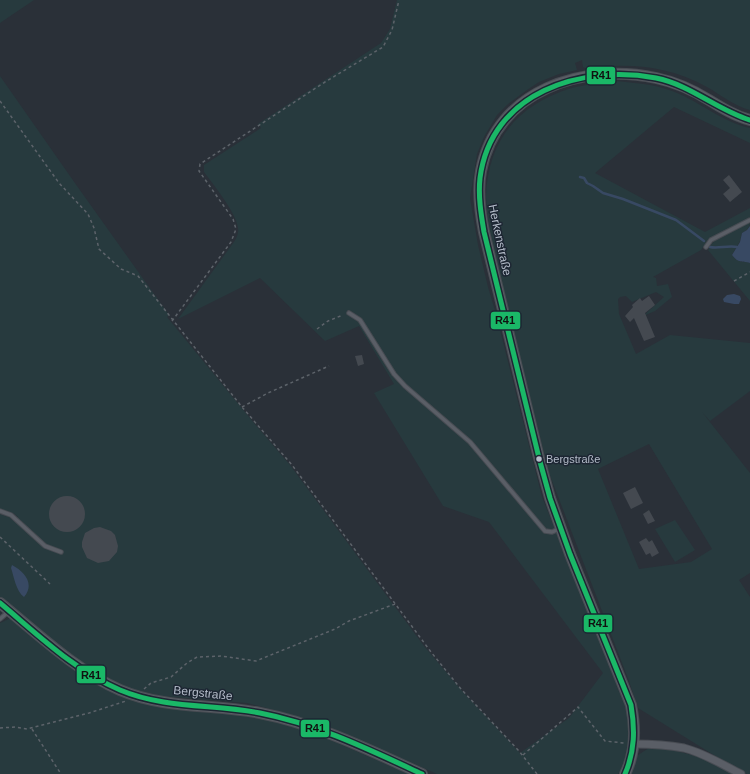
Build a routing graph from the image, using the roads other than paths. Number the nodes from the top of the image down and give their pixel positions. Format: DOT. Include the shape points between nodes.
graph roads {
  1 [pos="750,120"];
  2 [pos="750,220"];
  3 [pos="706,247"];
  4 [pos="349,313"];
  5 [pos="0,512"];
  6 [pos="560,528"];
  7 [pos="61,552"];
  8 [pos="0,603"];
  9 [pos="9,611"];
  10 [pos="0,619"];
  11 [pos="634,744"];
  12 [pos="422,774"];
  13 [pos="625,774"];
  14 [pos="741,774"];
  1 -- 6 [label="main road, Herkenstraße" via="729,112 675,83 644,76 611,73 590,75 551,86 520,104 497,130 481,171 481,218 535,442"];
  2 -- 3 [label="lane" via="711,240"];
  4 -- 6 [label="lane" via="360,320 394,374 470,442 545,531 552,532"];
  5 -- 7 [label="lane" via="11,515 45,546"];
  6 -- 11 [label="main road" via="627,692 634,717"];
  8 -- 9 [label="main road, Bergstraße"];
  9 -- 10 [label="lane"];
  9 -- 12 [label="main road, Bergstraße" via="88,674 136,696 284,718 334,735"];
  11 -- 13 [label="main road"];
  11 -- 14 [label="street" via="684,748"];
}
